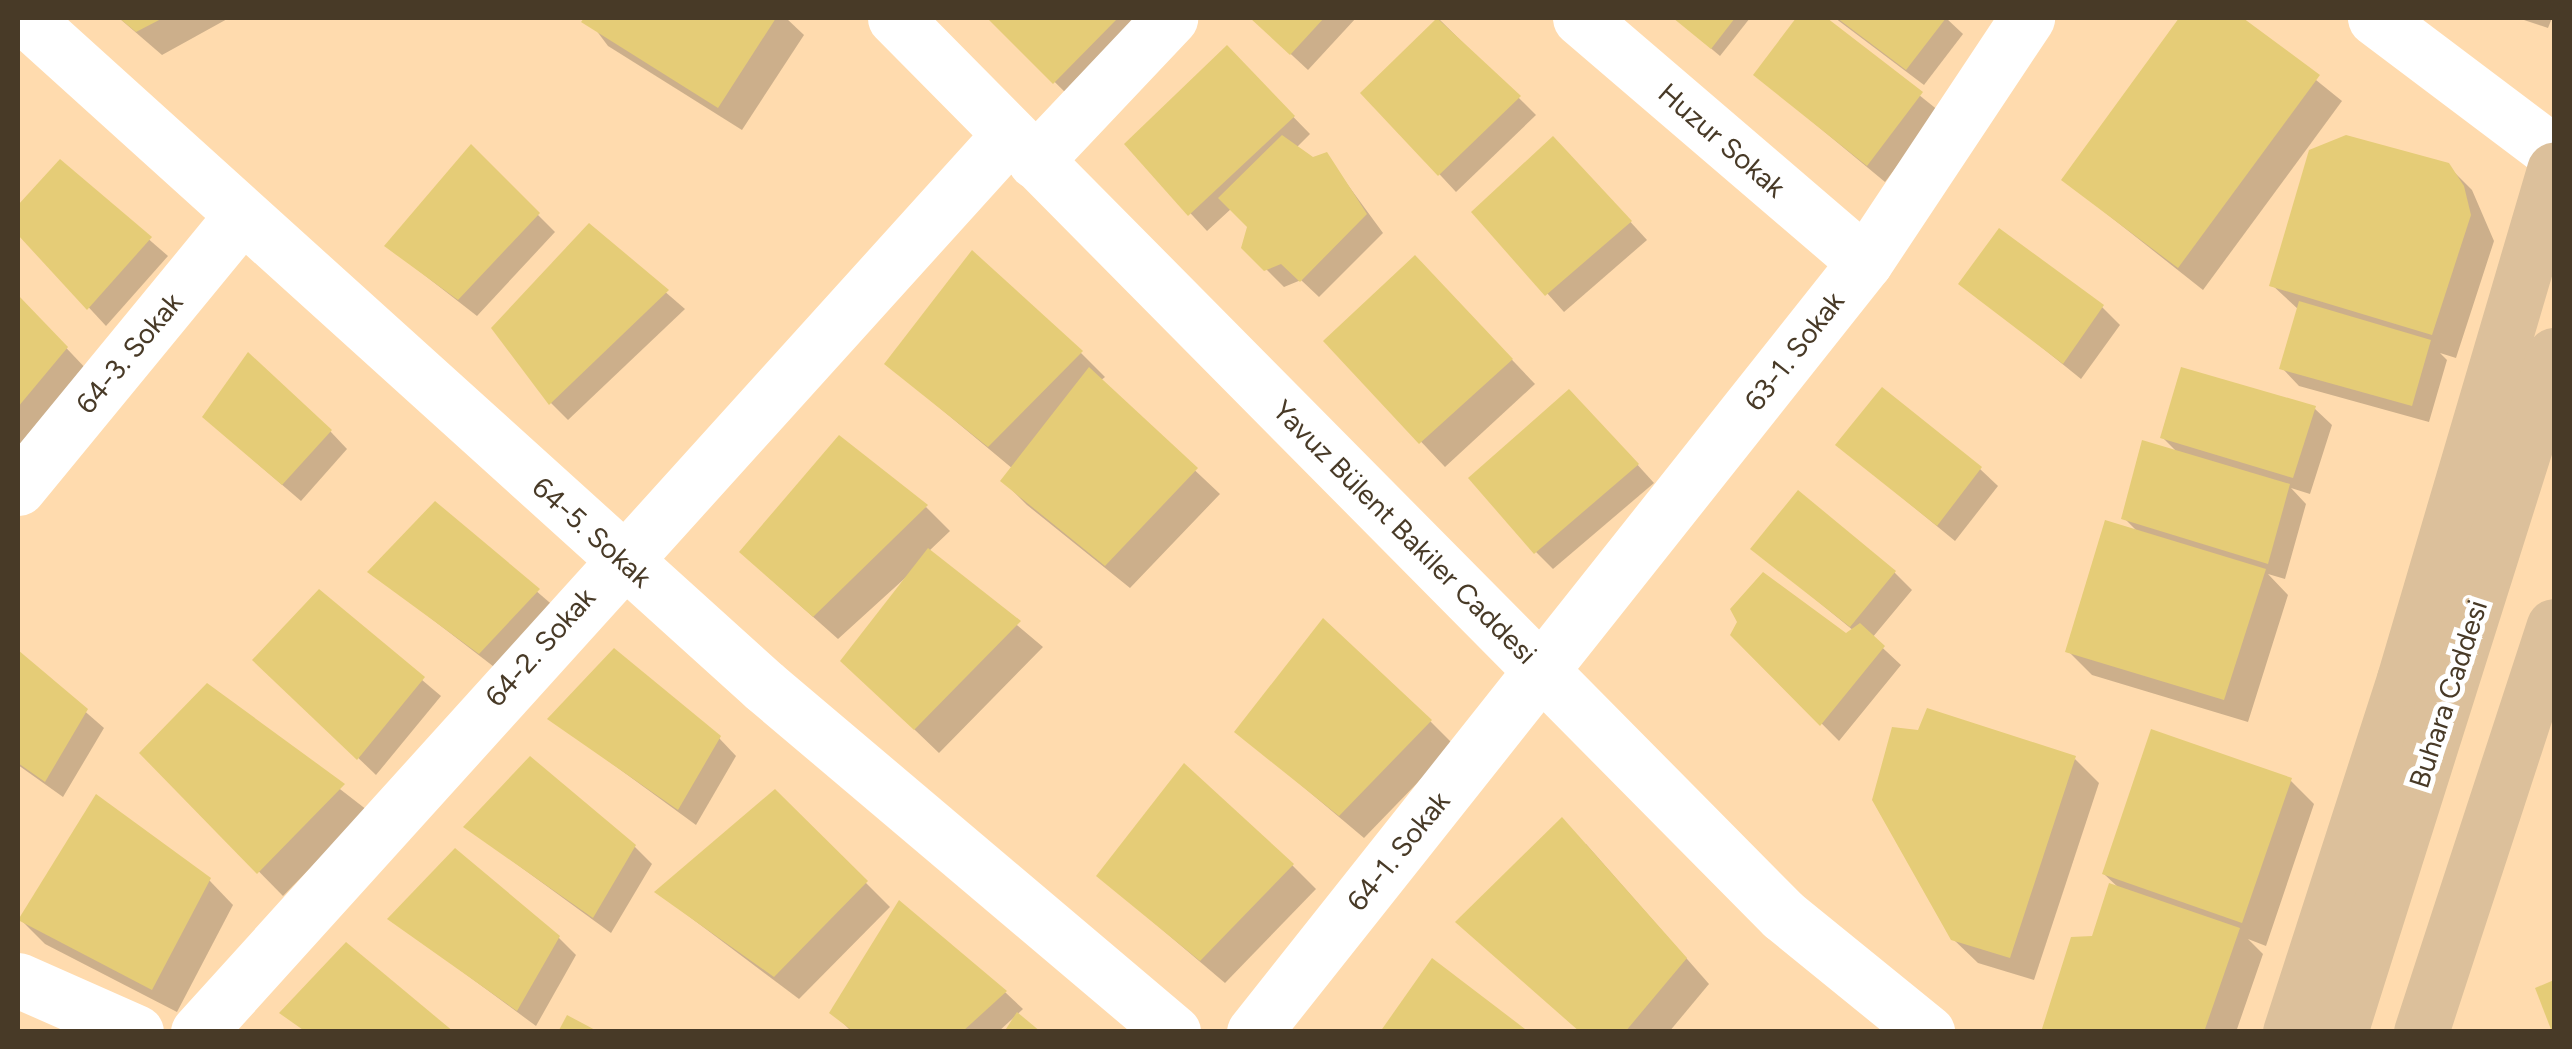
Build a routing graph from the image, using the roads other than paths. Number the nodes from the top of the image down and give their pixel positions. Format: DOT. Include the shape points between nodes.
graph roads {
  1 [pos="25,18"];
  2 [pos="896,18"];
  3 [pos="1170,18"];
  4 [pos="1580,18"];
  5 [pos="2027,18"];
  6 [pos="2375,18"];
  7 [pos="1022,148"];
  8 [pos="2554,153"];
  9 [pos="2554,170"];
  10 [pos="240,218"];
  11 [pos="1865,262"];
  12 [pos="2554,355"];
  13 [pos="2554,464"];
  14 [pos="18,488"];
  15 [pos="620,558"];
  16 [pos="2554,626"];
  17 [pos="1543,670"];
  18 [pos="18,980"];
  19 [pos="136,1032"];
  20 [pos="198,1032"];
  21 [pos="1173,1032"];
  22 [pos="1254,1032"];
  23 [pos="1927,1032"];
  24 [pos="2290,1032"];
  25 [pos="2340,1032"];
  26 [pos="2370,1032"];
  27 [pos="2421,1032"];
  1 -- 10 [label="street, 64-5. Sokak"];
  2 -- 7 [label="street, Yavuz Bülent Bakiler Caddesi"];
  3 -- 7 [label="street, 64-2. Sokak"];
  4 -- 11 [label="street, Huzur Sokak"];
  5 -- 11 [label="street, 63-1. Sokak"];
  6 -- 8 [label="street"];
  7 -- 15 [label="street, 64-2. Sokak"];
  7 -- 17 [label="street, Yavuz Bülent Bakiler Caddesi"];
  9 -- 24 [label="main road" via="2404,679"];
  10 -- 14 [label="street, 64-3. Sokak"];
  10 -- 15 [label="street, 64-5. Sokak"];
  11 -- 17 [label="street, 63-1. Sokak"];
  12 -- 25 [label="main road, Buhara Caddesi"];
  13 -- 26 [label="main road, Buhara Caddesi"];
  15 -- 20 [label="street, 64-2. Sokak"];
  15 -- 21 [label="street, 64-5. Sokak"];
  16 -- 27 [label="main road"];
  17 -- 22 [label="street, 64-1. Sokak"];
  17 -- 23 [label="street, Yavuz Bülent Bakiler Caddesi" via="1783,915"];
  18 -- 19 [label="street"];
}
